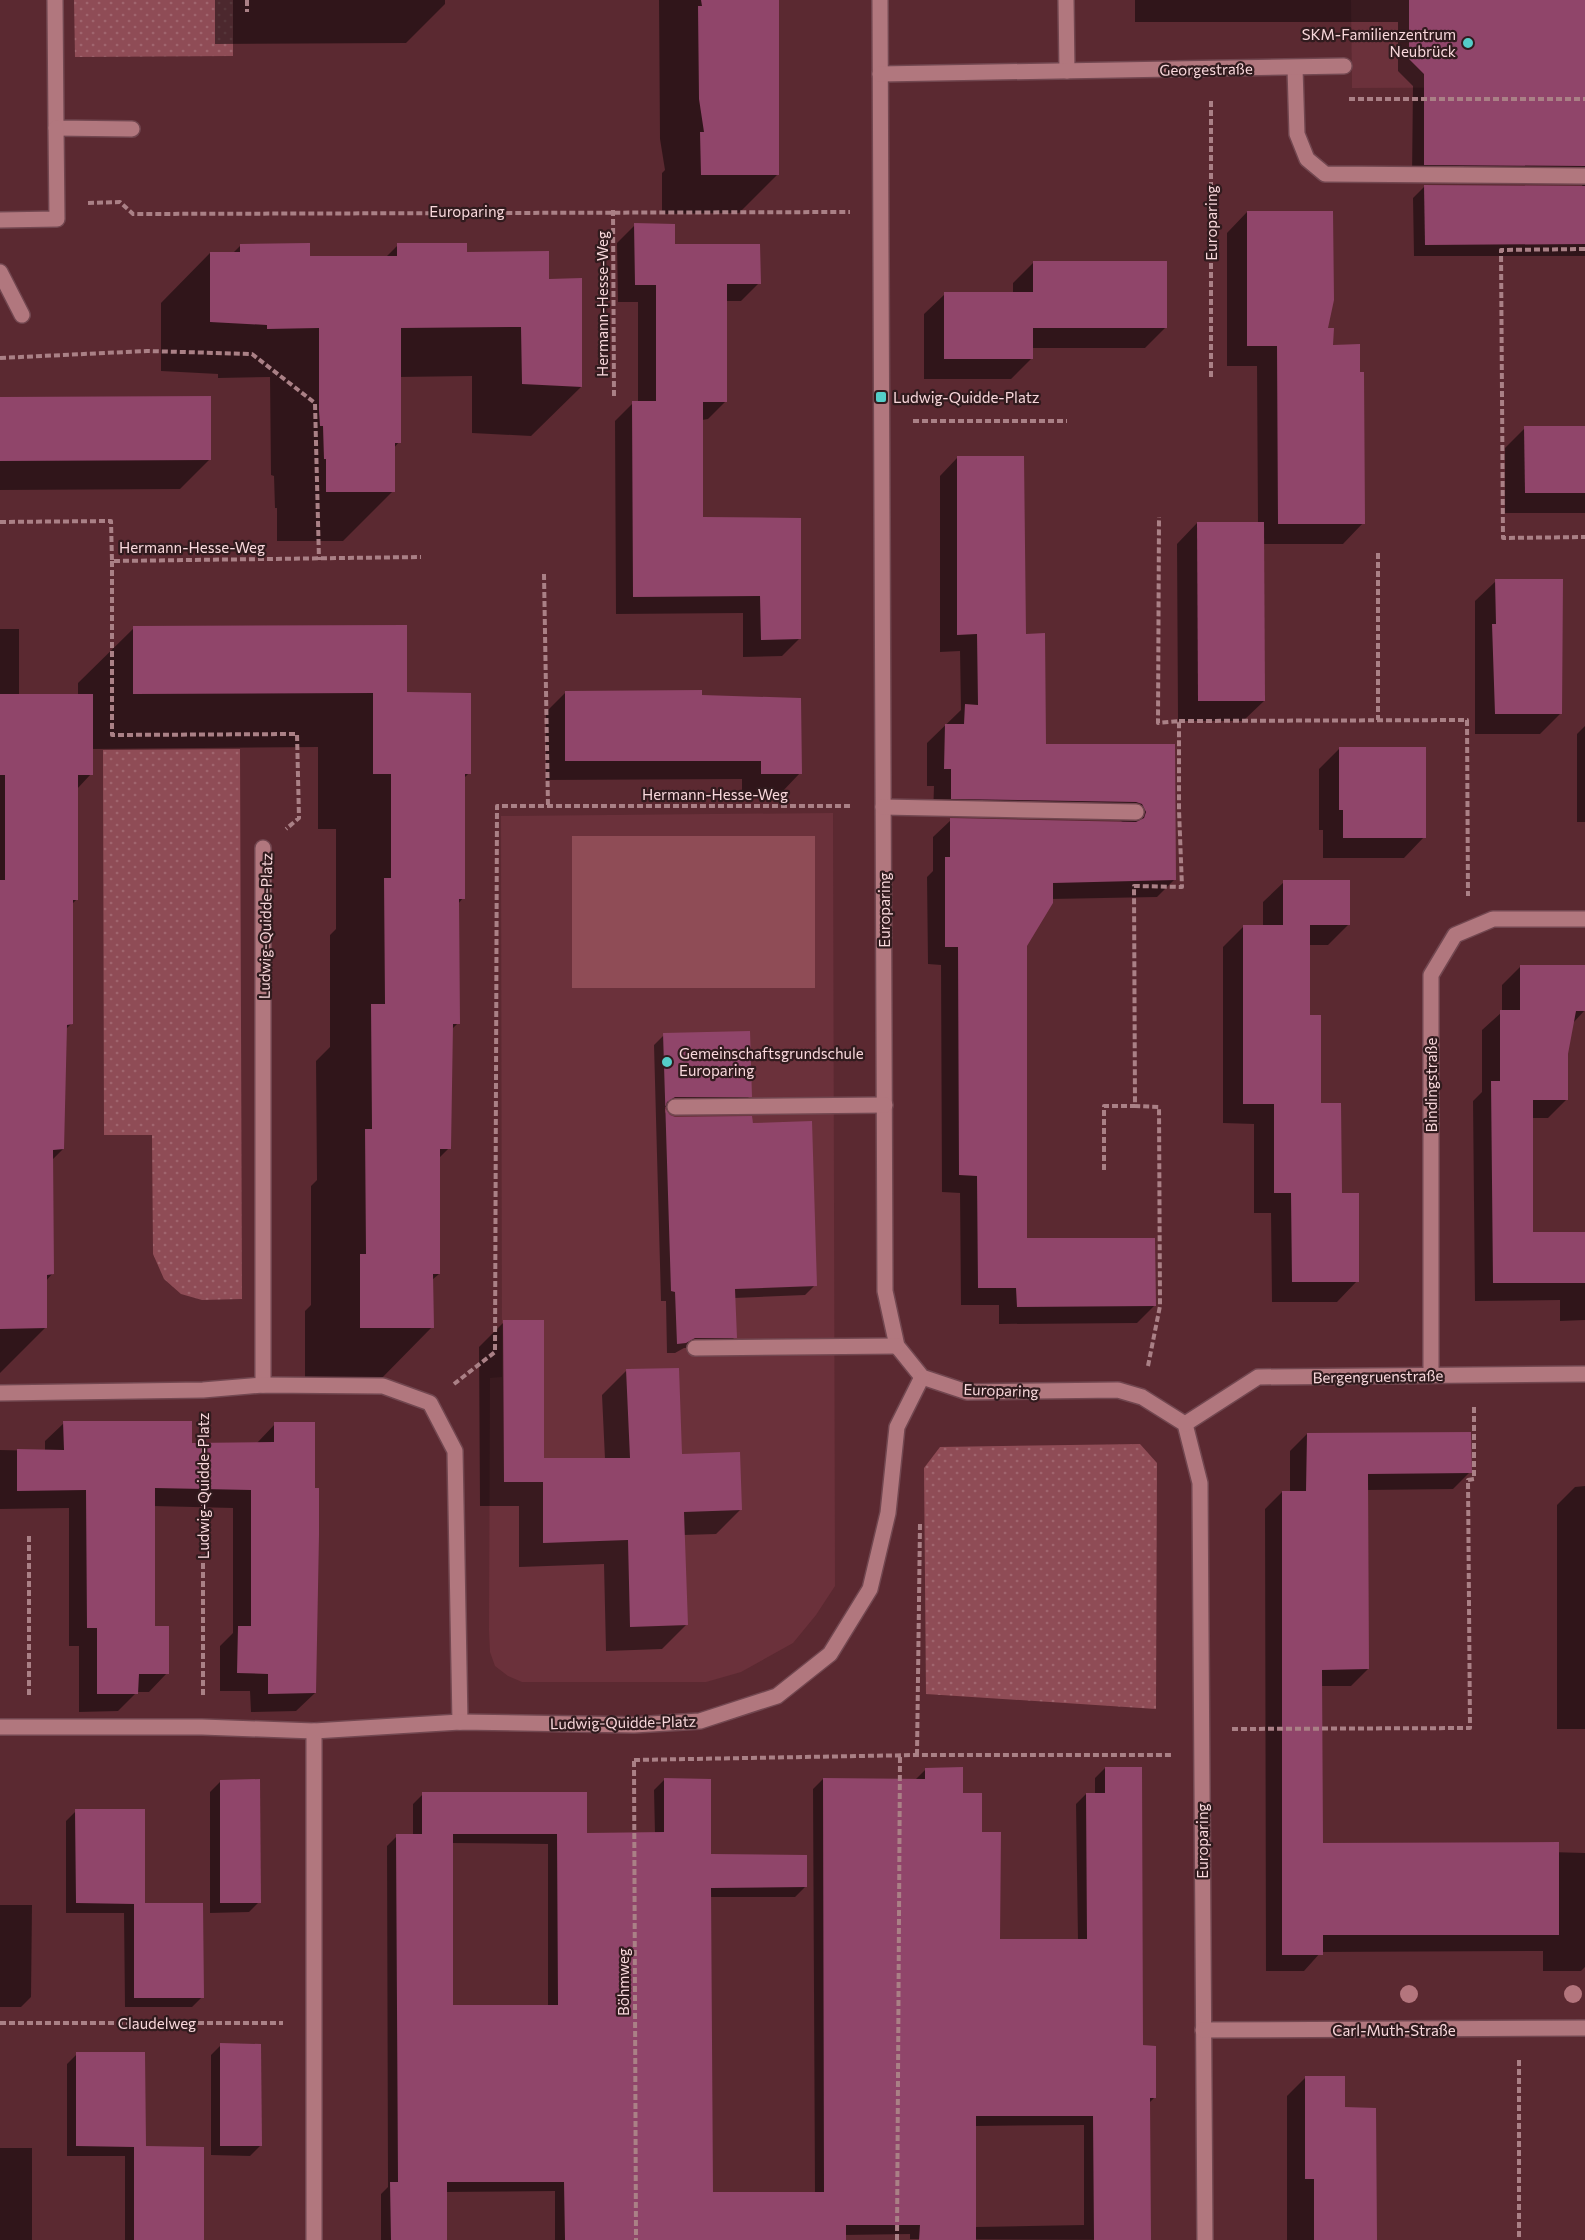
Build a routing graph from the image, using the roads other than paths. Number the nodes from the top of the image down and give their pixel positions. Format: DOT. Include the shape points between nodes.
graph roads {
  1 [pos="55,0"];
  2 [pos="880,0"];
  3 [pos="1066,0"];
  4 [pos="1344,66"];
  5 [pos="1295,68"];
  6 [pos="1067,71"];
  7 [pos="880,74"];
  8 [pos="56,128"];
  9 [pos="132,129"];
  10 [pos="1585,176"];
  11 [pos="0,220"];
  12 [pos="0,272"];
  13 [pos="22,315"];
  14 [pos="883,807"];
  15 [pos="1136,812"];
  16 [pos="263,848"];
  17 [pos="1585,919"];
  18 [pos="885,1104"];
  19 [pos="675,1107"];
  20 [pos="897,1346"];
  21 [pos="695,1348"];
  22 [pos="1585,1374"];
  23 [pos="1431,1375"];
  24 [pos="922,1377"];
  25 [pos="263,1385"];
  26 [pos="0,1393"];
  27 [pos="1185,1424"];
  28 [pos="460,1722"];
  29 [pos="0,1727"];
  30 [pos="314,1731"];
  31 [pos="1585,2028"];
  32 [pos="1203,2030"];
  33 [pos="314,2240"];
  34 [pos="1205,2240"];
  1 -- 8 [label="street"];
  2 -- 7 [label="street, Europaring"];
  3 -- 6 [label="street"];
  4 -- 5 [label="street, Georgestraße"];
  5 -- 6 [label="street, Georgestraße"];
  5 -- 10 [label="street" via="1297,134 1307,159 1324,174"];
  6 -- 7 [label="street, Georgestraße"];
  7 -- 14 [label="street, Europaring"];
  8 -- 9 [label="street"];
  8 -- 11 [label="street" via="57,219"];
  12 -- 13 [label="street"];
  14 -- 15 [label="street"];
  14 -- 18 [label="street, Europaring"];
  16 -- 25 [label="street, Ludwig-Quidde-Platz"];
  17 -- 23 [label="street, Bindingstraße" via="1493,919 1455,935 1431,975"];
  18 -- 19 [label="street"];
  18 -- 20 [label="street, Europaring" via="885,1291"];
  20 -- 21 [label="street"];
  20 -- 24 [label="street, Europaring"];
  22 -- 23 [label="street, Bergengruenstraße"];
  23 -- 27 [label="street, Bergengruenstraße" via="1258,1377"];
  24 -- 27 [label="street, Europaring" via="967,1392 1118,1390 1142,1397"];
  24 -- 28 [label="street, Ludwig-Quidde-Platz" via="897,1427 888,1514 870,1589 830,1654 777,1696 700,1721 634,1725"];
  25 -- 26 [label="street" via="203,1390"];
  25 -- 28 [label="street" via="383,1386 430,1403 455,1451"];
  27 -- 32 [label="street, Europaring" via="1200,1484"];
  28 -- 30 [label="street, Ludwig-Quidde-Platz"];
  29 -- 30 [label="street, Ludwig-Quidde-Platz"];
  30 -- 33 [label="street"];
  31 -- 32 [label="street, Carl-Muth-Straße"];
  32 -- 34 [label="street, Europaring"];
}
